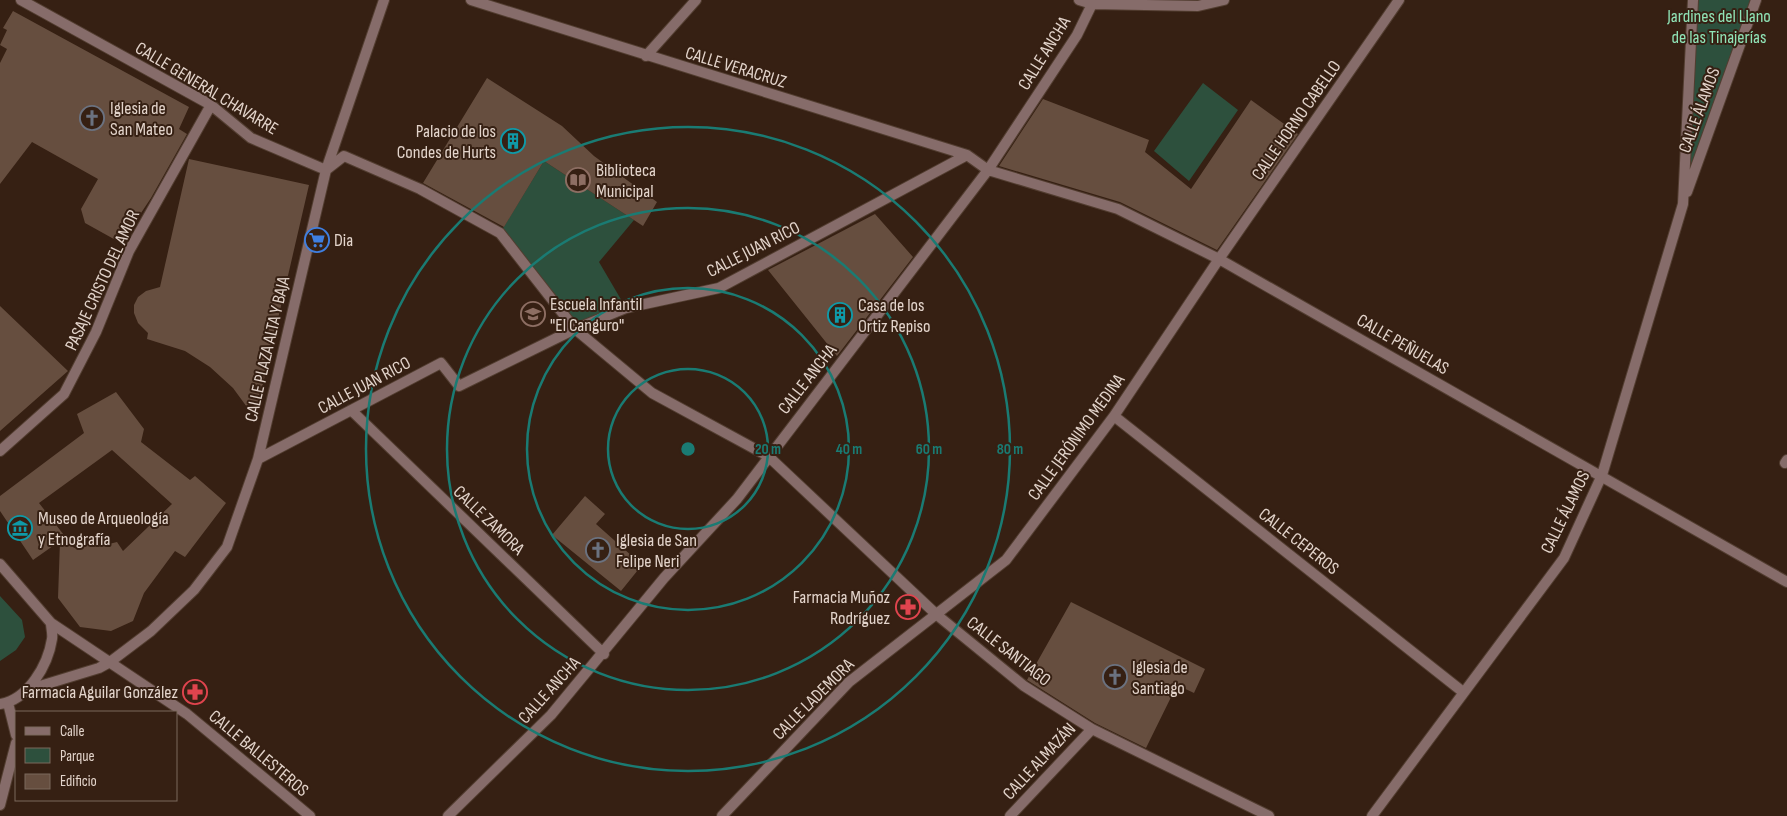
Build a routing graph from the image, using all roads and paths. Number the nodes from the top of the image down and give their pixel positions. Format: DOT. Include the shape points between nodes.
graph roads {
  1 [pos="21,0"];
  2 [pos="384,0"];
  3 [pos="471,0"];
  4 [pos="696,0"];
  5 [pos="1079,0"];
  6 [pos="1224,0"];
  7 [pos="1400,0"];
  8 [pos="1693,0"];
  9 [pos="1756,0"];
  10 [pos="1093,2"];
  11 [pos="646,56"];
  12 [pos="211,105"];
  13 [pos="967,155"];
  14 [pos="326,170"];
  15 [pos="988,170"];
  16 [pos="1683,204"];
  17 [pos="1219,259"];
  18 [pos="575,330"];
  19 [pos="351,410"];
  20 [pos="1114,416"];
  21 [pos="0,450"];
  22 [pos="768,456"];
  23 [pos="258,459"];
  24 [pos="1602,476"];
  25 [pos="0,564"];
  26 [pos="1787,582"];
  27 [pos="937,615"];
  28 [pos="51,623"];
  29 [pos="604,654"];
  30 [pos="110,662"];
  31 [pos="27,690"];
  32 [pos="1463,692"];
  33 [pos="4,704"];
  34 [pos="1092,729"];
  35 [pos="15,732"];
  36 [pos="15,747"];
  37 [pos="0,805"];
  38 [pos="310,816"];
  39 [pos="448,816"];
  40 [pos="722,816"];
  41 [pos="1010,816"];
  42 [pos="1269,816"];
  43 [pos="1372,816"];
  1 -- 12 [label="street, CALLE GENERAL CHAVARRE"];
  2 -- 14 [label="street, CALLE PLAZA ALTA Y BAJA"];
  3 -- 11 [label="street, CALLE VERACRUZ"];
  4 -- 11 [label="street"];
  5 -- 10 [label="street"];
  6 -- 10 [label="street" via="1198,6"];
  7 -- 17 [label="street, CALLE HORNO CABELLO"];
  8 -- 16 [label="street, CALLE ÁLAMOS"];
  9 -- 16 [label="street, CALLE ÁLAMOS"];
  10 -- 15 [label="street, CALLE ANCHA" via="1077,35"];
  11 -- 13 [label="street, CALLE VERACRUZ"];
  12 -- 14 [label="street, CALLE GENERAL CHAVARRE" via="252,138"];
  12 -- 21 [label="street, PASAJE CRISTO DEL AMOR" via="129,251 96,332 64,394"];
  13 -- 15 [label="street, CALLE VERACRUZ"];
  13 -- 18 [label="street, CALLE JUAN RICO" via="719,288 626,308"];
  14 -- 18 [label="street, CALLE SANTIAGO" via="344,156 420,189 500,233"];
  14 -- 23 [label="street, CALLE PLAZA ALTA Y BAJA"];
  15 -- 17 [label="street, CALLE PEÑUELAS" via="1118,209"];
  15 -- 22 [label="street, CALLE ANCHA"];
  16 -- 24 [label="street, CALLE ÁLAMOS"];
  17 -- 20 [label="street, CALLE JERÓNIMO MEDINA"];
  17 -- 24 [label="street, CALLE PEÑUELAS"];
  18 -- 19 [label="street, CALLE JUAN RICO" via="459,386 441,363"];
  18 -- 22 [label="street, CALLE SANTIAGO" via="652,393"];
  19 -- 23 [label="street, CALLE JUAN RICO"];
  19 -- 29 [label="street, CALLE ZAMORA"];
  20 -- 27 [label="street, CALLE JERÓNIMO MEDINA" via="1006,560"];
  20 -- 32 [label="street, CALLE CEPEROS"];
  22 -- 27 [label="street, CALLE SANTIAGO"];
  22 -- 29 [label="street, CALLE ANCHA" via="737,498 664,578"];
  23 -- 30 [label="street, CALLE PLAZA ALTA Y BAJA" via="228,547 194,590 151,631"];
  24 -- 26 [label="street, CALLE PEÑUELAS"];
  24 -- 32 [label="street, CALLE ÁLAMOS" via="1564,558"];
  25 -- 28 [label="street, CALLE BALLESTEROS"];
  27 -- 34 [label="street, CALLE SANTIAGO" via="1024,686"];
  27 -- 40 [label="street, CALLE LADEMORA" via="849,682"];
  28 -- 30 [label="street, CALLE BALLESTEROS"];
  28 -- 31 [label="street" via="53,638 43,665"];
  29 -- 39 [label="street, CALLE ANCHA" via="551,715"];
  30 -- 31 [label="street, CALLE PLAZA ALTA Y BAJA"];
  30 -- 38 [label="street, CALLE BALLESTEROS" via="187,714"];
  31 -- 33 [label="street"];
  32 -- 43 [label="street, CALLE ÁLAMOS"];
  33 -- 35 [label="street"];
  34 -- 41 [label="street, CALLE ALMAZÁN"];
  34 -- 42 [label="street, CALLE SANTIAGO"];
  36 -- 37 [label="street"];
}
